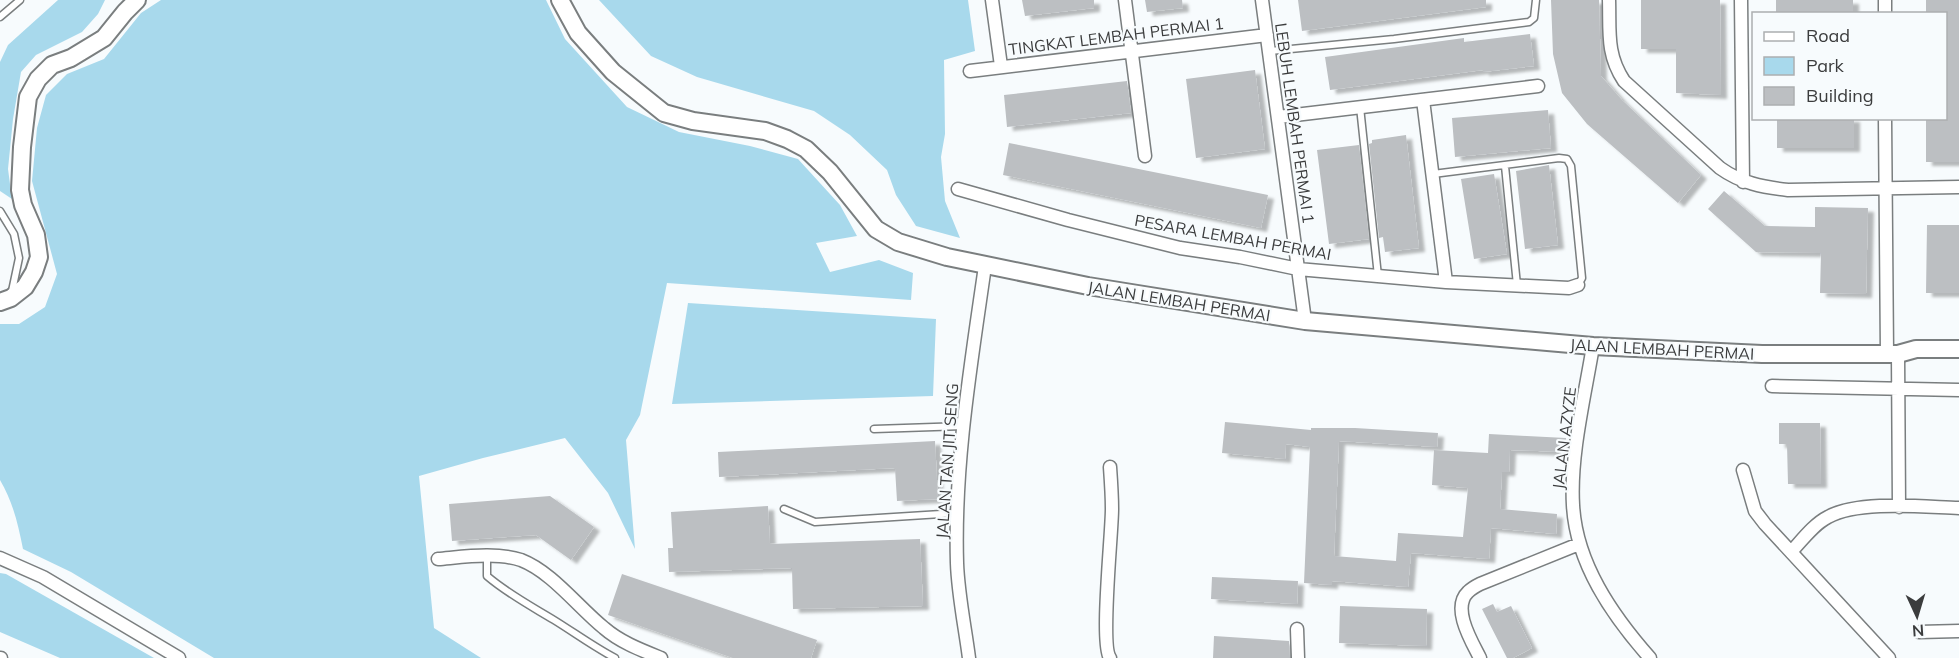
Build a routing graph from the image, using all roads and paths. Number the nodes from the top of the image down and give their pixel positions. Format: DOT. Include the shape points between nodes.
graph roads {
  1 [pos="20,0"];
  2 [pos="137,0"];
  3 [pos="560,0"];
  4 [pos="992,0"];
  5 [pos="1125,0"];
  6 [pos="1262,0"];
  7 [pos="1536,0"];
  8 [pos="1609,0"];
  9 [pos="1741,0"];
  10 [pos="0,17"];
  11 [pos="1267,35"];
  12 [pos="1132,51"];
  13 [pos="1269,51"];
  14 [pos="1000,66"];
  15 [pos="970,71"];
  16 [pos="1538,86"];
  17 [pos="1423,100"];
  18 [pos="1360,107"];
  19 [pos="1278,117"];
  20 [pos="1885,120"];
  21 [pos="1145,156"];
  22 [pos="1505,166"];
  23 [pos="1433,174"];
  24 [pos="1743,182"];
  25 [pos="1885,187"];
  26 [pos="1959,187"];
  27 [pos="958,189"];
  28 [pos="0,211"];
  29 [pos="985,266"];
  30 [pos="1298,269"];
  31 [pos="1378,276"];
  32 [pos="1446,282"];
  33 [pos="1517,285"];
  34 [pos="1578,285"];
  35 [pos="5,300"];
  36 [pos="1305,321"];
  37 [pos="1593,346"];
  38 [pos="1959,349"];
  39 [pos="1892,354"];
  40 [pos="1959,359"];
  41 [pos="1772,386"];
  42 [pos="1898,388"];
  43 [pos="1959,390"];
  44 [pos="964,426"];
  45 [pos="874,429"];
  46 [pos="1110,467"];
  47 [pos="1743,470"];
  48 [pos="1899,507"];
  49 [pos="1959,508"];
  50 [pos="784,509"];
  51 [pos="958,513"];
  52 [pos="1579,544"];
  53 [pos="1791,552"];
  54 [pos="487,555"];
  55 [pos="0,558"];
  56 [pos="438,559"];
  57 [pos="1297,629"];
  58 [pos="1959,631"];
  59 [pos="1919,632"];
  60 [pos="179,658"];
  61 [pos="615,658"];
  62 [pos="661,658"];
  63 [pos="969,658"];
  64 [pos="1110,658"];
  65 [pos="1298,658"];
  66 [pos="1480,658"];
  67 [pos="1650,658"];
  68 [pos="1889,658"];
  1 -- 10 [label="lane"];
  2 -- 35 [label="main road" via="104,38 52,65 28,97 20,190 36,235 39,257 25,287"];
  3 -- 29 [label="main road, JALAN LEMBAH PERMAI" via="578,33 606,64 664,113 765,131 787,139 806,149 830,172 876,228 898,242"];
  4 -- 14 [label="street"];
  5 -- 12 [label="street"];
  6 -- 11 [label="street, LEBUH LEMBAH PERMAI 1"];
  7 -- 13 [label="lane" via="1534,18 1529,22"];
  8 -- 24 [label="street" via="1610,48 1614,66 1624,81 1720,168"];
  9 -- 24 [label="street"];
  11 -- 12 [label="street, TINGKAT LEMBAH PERMAI 1"];
  11 -- 13 [label="street, LEBUH LEMBAH PERMAI 1"];
  12 -- 14 [label="street, TINGKAT LEMBAH PERMAI 1"];
  12 -- 21 [label="street"];
  13 -- 19 [label="street, LEBUH LEMBAH PERMAI 1"];
  14 -- 15 [label="street, TINGKAT LEMBAH PERMAI 1"];
  16 -- 17 [label="street"];
  17 -- 18 [label="street"];
  17 -- 23 [label="street"];
  18 -- 19 [label="street"];
  18 -- 31 [label="lane"];
  19 -- 30 [label="street, LEBUH LEMBAH PERMAI 1"];
  20 -- 25 [label="street"];
  22 -- 23 [label="lane"];
  22 -- 33 [label="lane"];
  22 -- 34 [label="lane" via="1567,159 1571,166 1582,278"];
  23 -- 32 [label="street"];
  24 -- 25 [label="street" via="1788,190"];
  25 -- 26 [label="street"];
  25 -- 39 [label="street"];
  27 -- 30 [label="street, PESARA LEMBAH PERMAI" via="1180,248"];
  28 -- 35 [label="lane" via="14,234 19,258"];
  29 -- 36 [label="main road, JALAN LEMBAH PERMAI"];
  29 -- 44 [label="street, JALAN TAN JIT SENG"];
  30 -- 31 [label="street, PESARA LEMBAH PERMAI"];
  30 -- 36 [label="street, LEBUH LEMBAH PERMAI 1"];
  31 -- 32 [label="street, PESARA LEMBAH PERMAI"];
  32 -- 33 [label="street, PESARA LEMBAH PERMAI"];
  33 -- 34 [label="street, PESARA LEMBAH PERMAI"];
  36 -- 37 [label="main road, JALAN LEMBAH PERMAI"];
  37 -- 39 [label="main road, JALAN LEMBAH PERMAI" via="1762,354"];
  37 -- 52 [label="street, JALAN AZYZE" via="1574,465 1573,505"];
  38 -- 39 [label="main road, JALAN LEMBAH PERMAI" via="1916,349"];
  39 -- 40 [label="main road, JALAN LEMBAH PERMAI" via="1916,359"];
  39 -- 42 [label="street"];
  41 -- 42 [label="street"];
  42 -- 43 [label="street"];
  42 -- 48 [label="street"];
  44 -- 45 [label="lane"];
  44 -- 51 [label="street, JALAN TAN JIT SENG"];
  46 -- 64 [label="street" via="1112,509 1106,632"];
  47 -- 53 [label="street" via="1755,511"];
  48 -- 49 [label="street"];
  48 -- 53 [label="street" via="1854,509 1828,517"];
  50 -- 51 [label="lane" via="815,522"];
  51 -- 63 [label="street, JALAN TAN JIT SENG" via="957,572"];
  52 -- 66 [label="street" via="1466,593 1462,622"];
  52 -- 67 [label="street, JALAN AZYZE" via="1609,604"];
  53 -- 68 [label="street"];
  54 -- 56 [label="street"];
  54 -- 61 [label="lane" via="487,576 504,591"];
  54 -- 62 [label="street" via="521,560 548,576 606,630"];
  55 -- 60 [label="street" via="43,577"];
  57 -- 65 [label="street"];
  58 -- 59 [label="street"];
}
